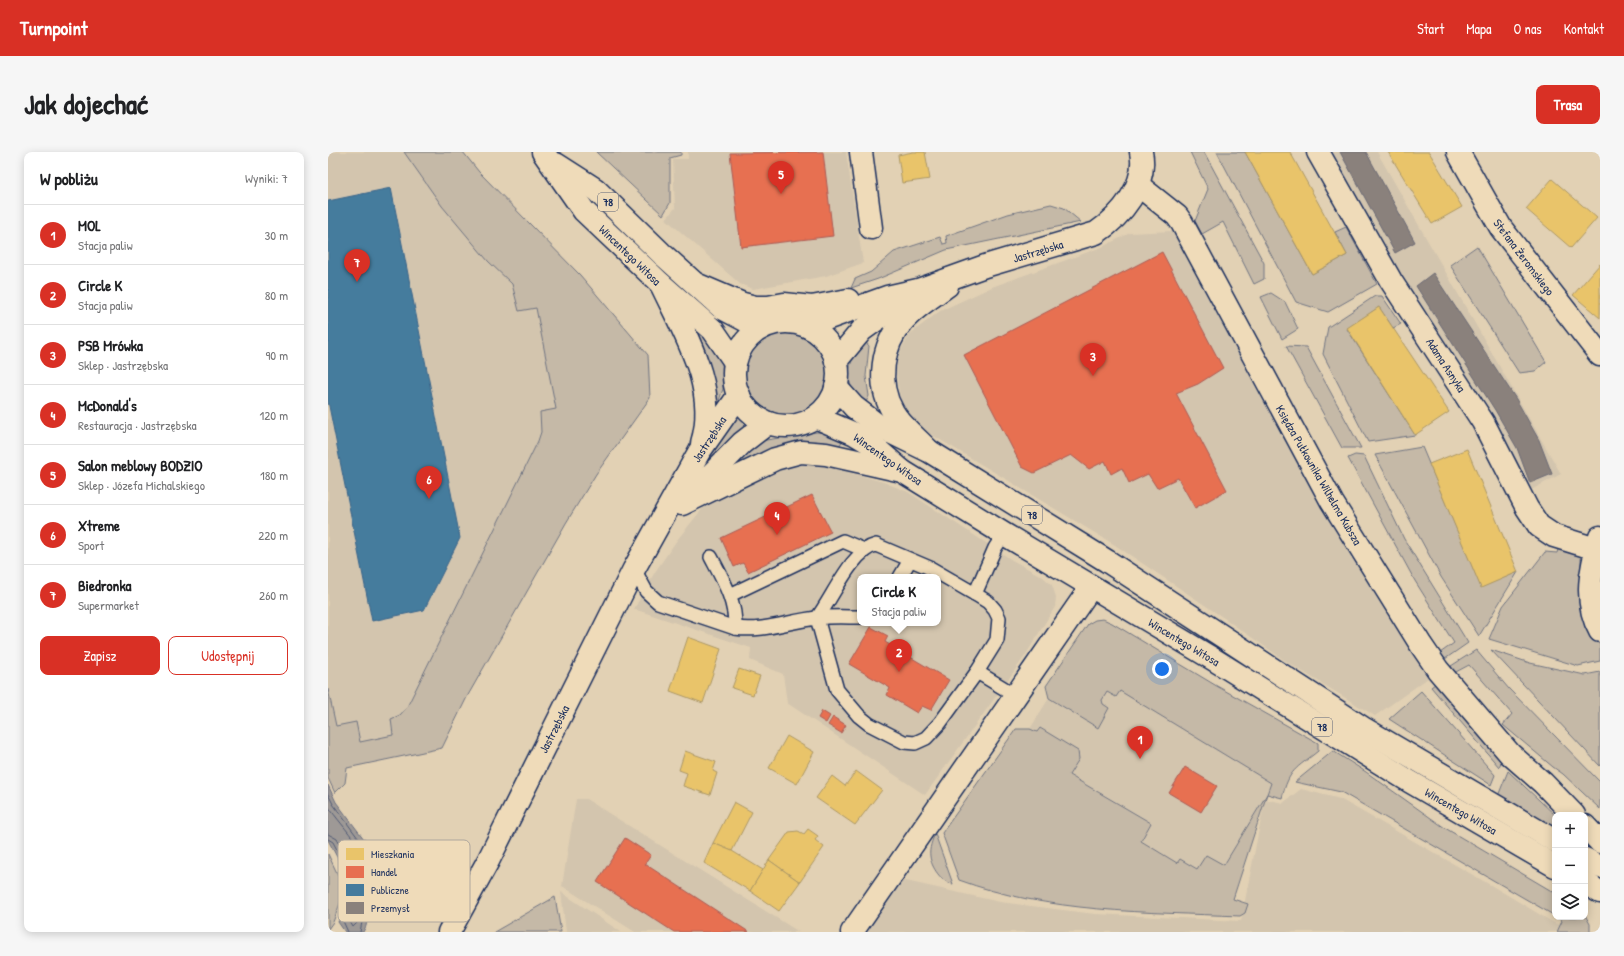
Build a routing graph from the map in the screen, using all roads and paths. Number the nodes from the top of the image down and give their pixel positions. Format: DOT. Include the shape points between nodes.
graph roads {
  1 [pos="861,152"];
  2 [pos="1142,152"];
  3 [pos="1318,152"];
  4 [pos="1458,152"];
  5 [pos="546,156"];
  6 [pos="1138,185"];
  7 [pos="871,228"];
  8 [pos="963,273"];
  9 [pos="693,283"];
  10 [pos="661,284"];
  11 [pos="918,290"];
  12 [pos="887,298"];
  13 [pos="807,326"];
  14 [pos="760,328"];
  15 [pos="1600,355"];
  16 [pos="836,361"];
  17 [pos="735,362"];
  18 [pos="836,387"];
  19 [pos="739,395"];
  20 [pos="815,417"];
  21 [pos="768,423"];
  22 [pos="929,451"];
  23 [pos="699,452"];
  24 [pos="902,471"];
  25 [pos="682,504"];
  26 [pos="659,526"];
  27 [pos="1004,534"];
  28 [pos="1598,543"];
  29 [pos="864,550"];
  30 [pos="711,557"];
  31 [pos="910,560"];
  32 [pos="634,569"];
  33 [pos="902,574"];
  34 [pos="940,574"];
  35 [pos="941,574"];
  36 [pos="1091,587"];
  37 [pos="975,594"];
  38 [pos="730,595"];
  39 [pos="857,617"];
  40 [pos="817,618"];
  41 [pos="735,628"];
  42 [pos="1600,631"];
  43 [pos="977,672"];
  44 [pos="1015,695"];
  45 [pos="1571,812"];
  46 [pos="1588,829"];
  47 [pos="1552,839"];
  48 [pos="1600,842"];
  49 [pos="1588,860"];
  50 [pos="1552,864"];
  51 [pos="1600,867"];
  52 [pos="1587,884"];
  53 [pos="1600,892"];
  54 [pos="470,894"];
  55 [pos="455,922"];
  56 [pos="449,932"];
  57 [pos="852,932"];
  1 -- 7 [label="main road"];
  2 -- 6 [label="main road"];
  3 -- 28 [label="main road, Adama Asnyka" via="1391,281 1483,422 1527,508 1540,526 1554,536"];
  4 -- 15 [label="main road, Stefana Żeromskiego" via="1501,228"];
  5 -- 9 [label="main road, Wincentego Witosa / 78" via="595,189"];
  5 -- 10 [label="main road, Wincentego Witosa / 78" via="584,211"];
  6 -- 8 [label="main road, Jastrzębska" via="1115,218 1096,233"];
  6 -- 45 [label="main road, Księdza Pułkownika Wilhelma Kubsza" via="1177,216 1182,223 1332,502 1438,670 1510,754"];
  8 -- 11 [label="main road, Jastrzębska"];
  8 -- 22 [label="main road" via="904,320 892,337 885,357 883,378 890,406 894,414"];
  9 -- 12 [label="main road" via="755,307 784,304 812,307"];
  9 -- 14 [label="main road, Wincentego Witosa / 78" via="722,308"];
  10 -- 17 [label="main road, Wincentego Witosa / 78" via="713,330"];
  10 -- 23 [label="main road" via="695,358 705,392 708,414"];
  11 -- 12 [label="main road, Jastrzębska"];
  11 -- 16 [label="main road, Jastrzębska" via="862,330"];
  12 -- 13 [label="main road, Jastrzębska"];
  13 -- 14 [label="main road" via="781,323"];
  13 -- 16 [label="main road" via="816,330 828,342"];
  14 -- 17 [label="main road" via="743,344"];
  16 -- 18 [label="main road"];
  17 -- 19 [label="main road" via="734,379"];
  18 -- 20 [label="main road" via="828,405"];
  18 -- 22 [label="main road, Wincentego Witosa / 78" via="854,407 880,427"];
  19 -- 21 [label="main road" via="753,413"];
  19 -- 23 [label="main road, Jastrzębska"];
  20 -- 21 [label="main road" via="791,427"];
  20 -- 24 [label="main road, Wincentego Witosa / 78" via="870,443"];
  21 -- 25 [label="main road, Jastrzębska" via="742,443"];
  22 -- 47 [label="main road, Wincentego Witosa / 78" via="1106,561 1363,728"];
  23 -- 26 [label="main road, Jastrzębska"];
  24 -- 25 [label="main road" via="826,454 801,452 775,459"];
  24 -- 27 [label="main road, Wincentego Witosa / 78"];
  25 -- 26 [label="main road, Jastrzębska"];
  26 -- 32 [label="main road, Jastrzębska"];
  27 -- 36 [label="main road, Wincentego Witosa / 78"];
  27 -- 37 [label="lane" via="995,548"];
  28 -- 42 [label="main road" via="1591,571 1589,597 1594,620"];
  29 -- 31 [label="lane" via="876,545"];
  29 -- 38 [label="lane" via="843,541"];
  29 -- 40 [label="lane" via="852,563"];
  30 -- 38 [label="lane"];
  31 -- 33 [label="lane"];
  31 -- 34 [label="lane"];
  32 -- 41 [label="lane" via="646,591 658,602"];
  32 -- 54 [label="main road, Jastrzębska"];
  35 -- 37 [label="lane"];
  36 -- 44 [label="main road"];
  36 -- 50 [label="main road, Wincentego Witosa / 78" via="1213,659 1409,781"];
  37 -- 43 [label="lane" via="988,602 999,618 997,640"];
  38 -- 41 [label="lane"];
  39 -- 40 [label="lane"];
  40 -- 41 [label="lane" via="768,628"];
  40 -- 43 [label="lane" via="837,690 869,724 904,742 915,743 926,738"];
  43 -- 44 [label="lane"];
  44 -- 57 [label="main road"];
  46 -- 48 [label="main road"];
  49 -- 51 [label="main road"];
  52 -- 53 [label="main road"];
  55 -- 56 [label="main road, Jastrzębska"];
}
